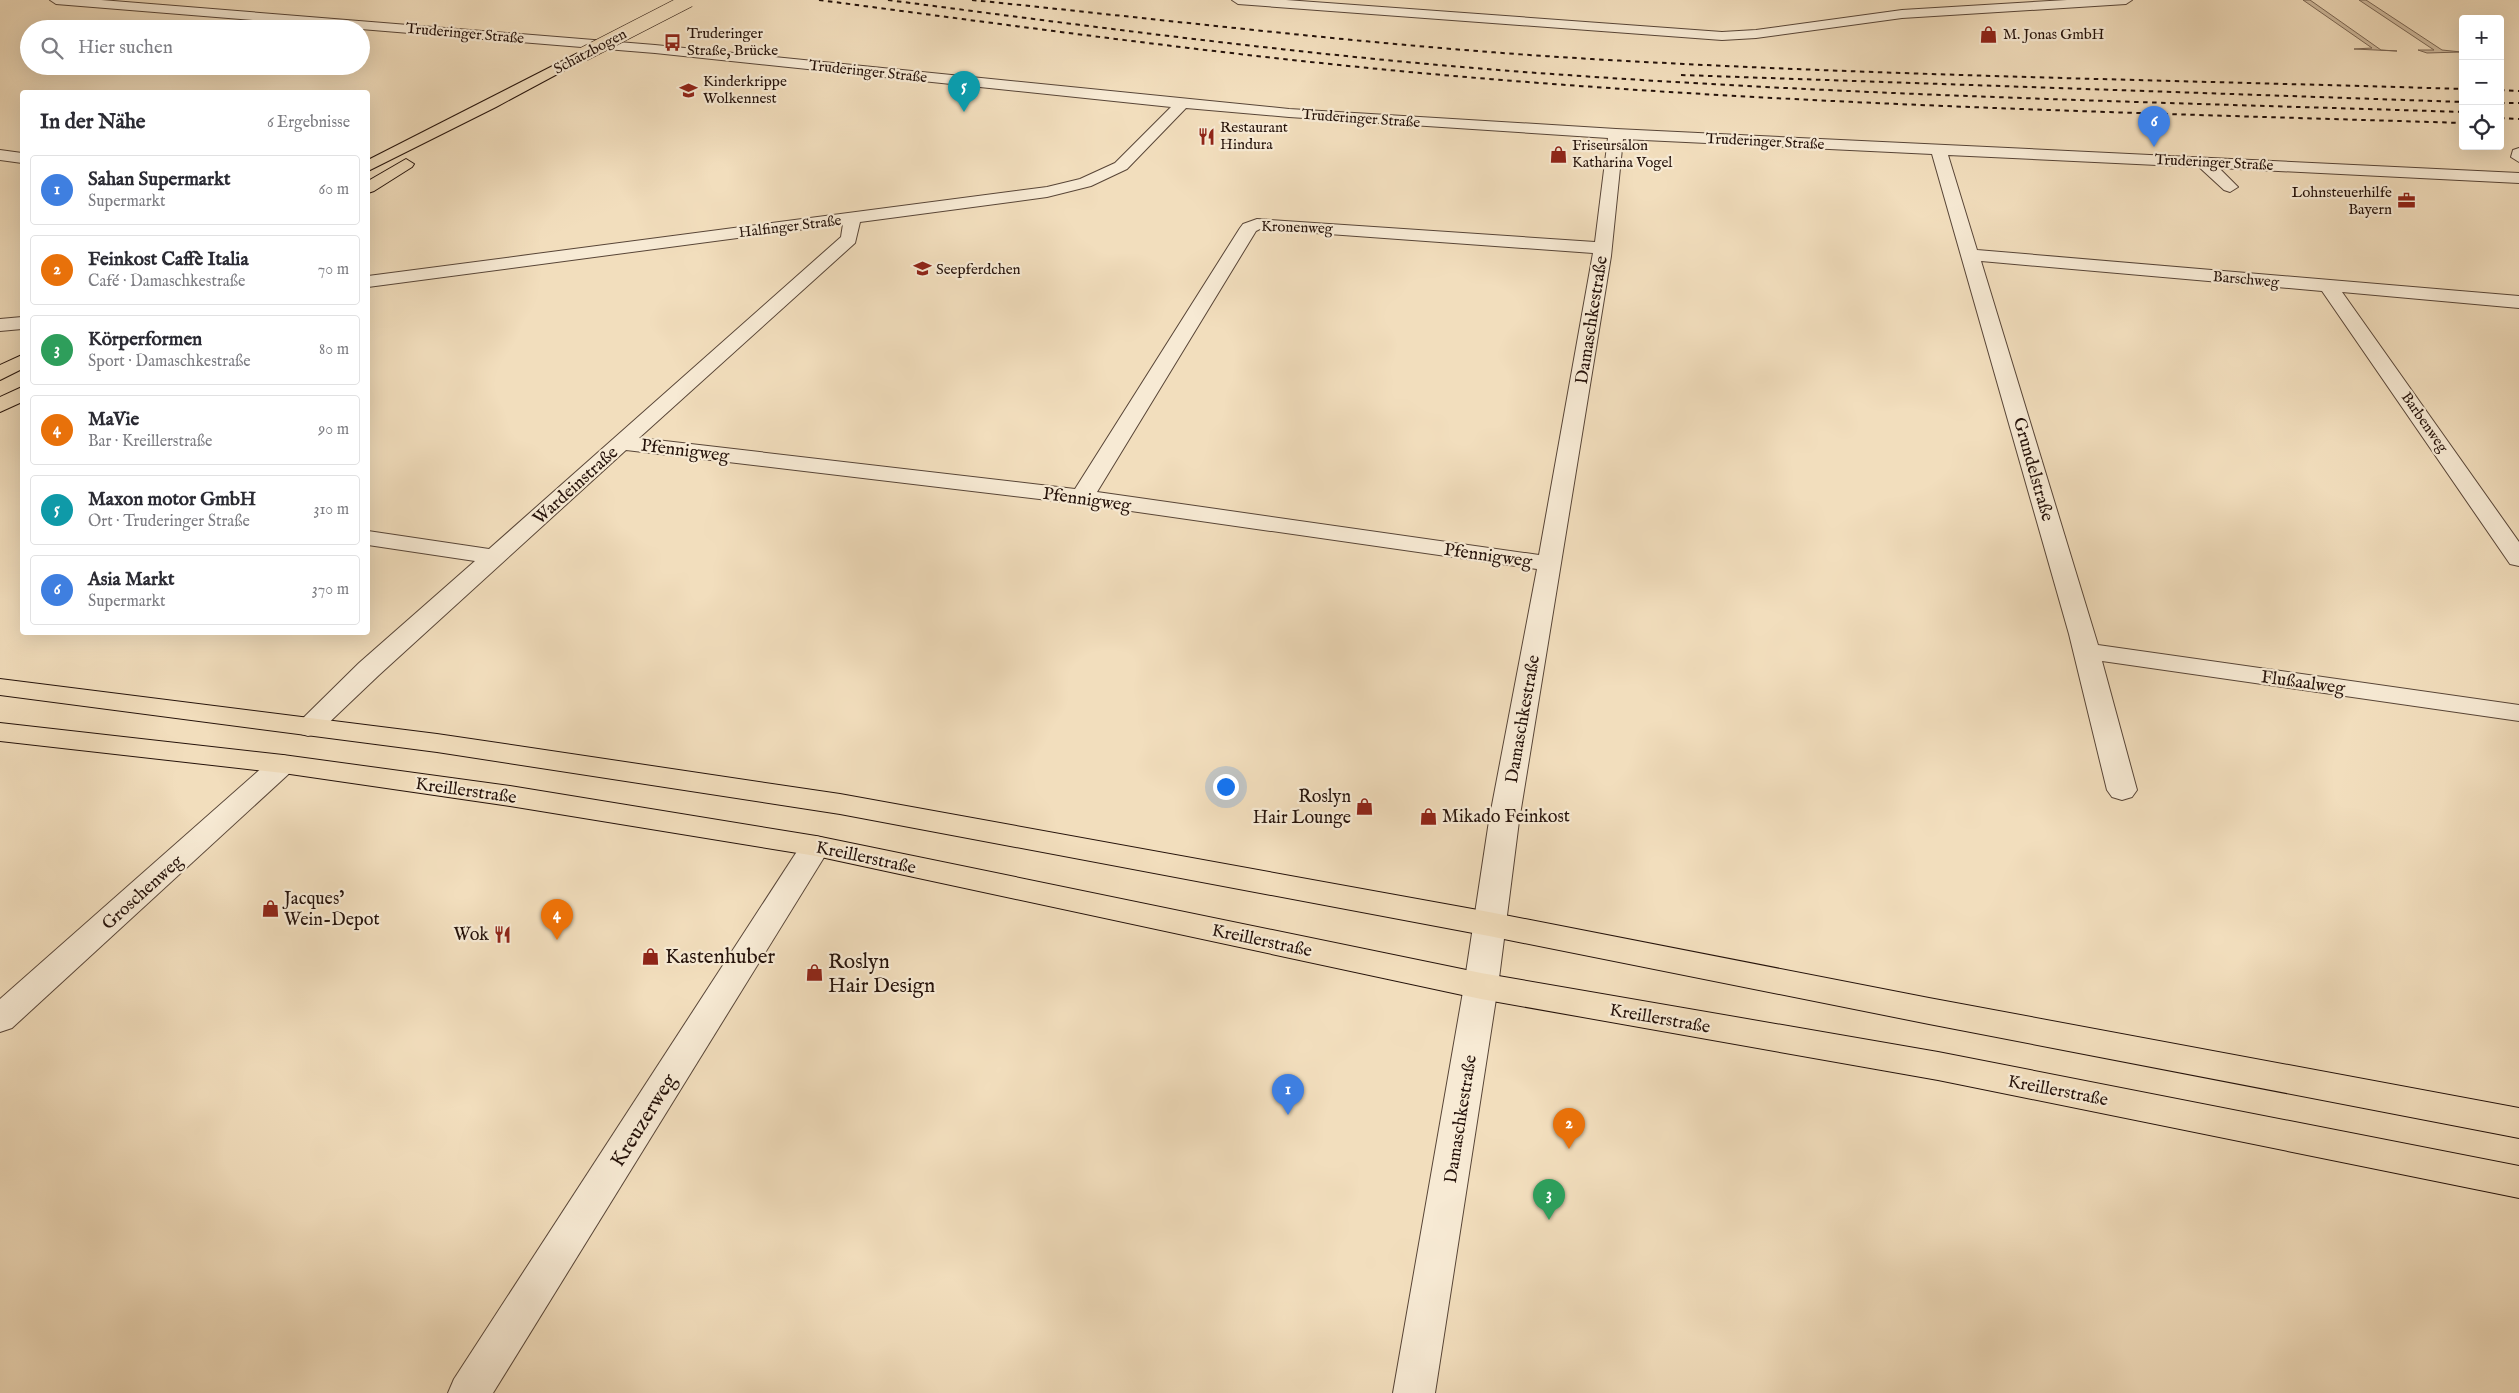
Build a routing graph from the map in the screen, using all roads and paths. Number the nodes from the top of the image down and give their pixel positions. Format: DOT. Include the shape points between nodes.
graph roads {
  1 [pos="56,0"];
  2 [pos="141,0"];
  3 [pos="689,0"];
  4 [pos="1238,0"];
  5 [pos="2126,0"];
  6 [pos="123,6"];
  7 [pos="296,20"];
  8 [pos="370,26"];
  9 [pos="491,104"];
  10 [pos="1182,104"];
  11 [pos="1616,134"];
  12 [pos="1939,150"];
  13 [pos="2519,153"];
  14 [pos="0,155"];
  15 [pos="2519,157"];
  16 [pos="20,158"];
  17 [pos="2203,162"];
  18 [pos="370,165"];
  19 [pos="2519,178"];
  20 [pos="370,187"];
  21 [pos="2230,187"];
  22 [pos="852,218"];
  23 [pos="1603,248"];
  24 [pos="1972,255"];
  25 [pos="370,281"];
  26 [pos="2328,286"];
  27 [pos="2519,302"];
  28 [pos="20,322"];
  29 [pos="0,325"];
  30 [pos="20,362"];
  31 [pos="0,374"];
  32 [pos="20,393"];
  33 [pos="0,406"];
  34 [pos="623,443"];
  35 [pos="1082,497"];
  36 [pos="370,538"];
  37 [pos="495,557"];
  38 [pos="2519,559"];
  39 [pos="1550,564"];
  40 [pos="2086,651"];
  41 [pos="0,687"];
  42 [pos="2519,712"];
  43 [pos="308,727"];
  44 [pos="0,732"];
  45 [pos="283,764"];
  46 [pos="2122,790"];
  47 [pos="816,846"];
  48 [pos="1489,924"];
  49 [pos="1481,986"];
  50 [pos="0,1019"];
  51 [pos="2519,1123"];
  52 [pos="2519,1182"];
  53 [pos="469,1393"];
  54 [pos="1414,1393"];
  1 -- 6 [label="street, Truderinger Straße"];
  2 -- 6 [label="street"];
  3 -- 9 [label="main road, Schatzbogen, bridge"];
  4 -- 5 [label="street" via="1722,36 1893,15"];
  6 -- 7 [label="street, Truderinger Straße"];
  8 -- 10 [label="street, Truderinger Straße" via="655,49"];
  9 -- 18 [label="main road, Schatzbogen"];
  9 -- 20 [label="main road, Schatzbogen" via="429,150"];
  10 -- 11 [label="street, Truderinger Straße"];
  10 -- 22 [label="street, Halfinger Straße" via="1121,166 1085,183 1028,195"];
  11 -- 12 [label="street, Truderinger Straße"];
  11 -- 23 [label="street, Damaschkestraße"];
  12 -- 17 [label="street, Truderinger Straße"];
  12 -- 24 [label="street, Grundelstraße"];
  13 -- 15 [label="street"];
  14 -- 16 [label="street"];
  17 -- 19 [label="street, Truderinger Straße"];
  17 -- 21 [label="street"];
  22 -- 25 [label="street, Halfinger Straße"];
  22 -- 34 [label="street, Wardeinstraße" via="849,239"];
  23 -- 35 [label="street, Kronenweg" via="1256,224 1249,228"];
  23 -- 39 [label="street, Damaschkestraße"];
  24 -- 26 [label="street, Barschweg"];
  24 -- 40 [label="street, Grundelstraße"];
  26 -- 27 [label="street, Barschweg"];
  26 -- 38 [label="street, Barbenweg"];
  28 -- 29 [label="street"];
  30 -- 31 [label="main road"];
  32 -- 33 [label="main road"];
  34 -- 35 [label="street, Pfennigweg"];
  34 -- 37 [label="street, Wardeinstraße"];
  35 -- 39 [label="street, Pfennigweg"];
  36 -- 37 [label="street"];
  37 -- 43 [label="street, Wardeinstraße"];
  39 -- 48 [label="street, Damaschkestraße"];
  40 -- 42 [label="street, Flußaalweg"];
  40 -- 46 [label="street, Grundelstraße"];
  41 -- 43 [label="main road"];
  43 -- 48 [label="main road" via="436,742 840,804"];
  44 -- 45 [label="main road, Kreillerstraße"];
  45 -- 47 [label="main road, Kreillerstraße" via="510,796"];
  45 -- 50 [label="street, Groschenweg"];
  47 -- 49 [label="main road, Kreillerstraße"];
  47 -- 53 [label="street, Kreuzerweg"];
  48 -- 49 [label="street, Damaschkestraße"];
  48 -- 51 [label="main road"];
  49 -- 52 [label="main road, Kreillerstraße" via="1938,1066"];
  49 -- 54 [label="street, Damaschkestraße"];
}
